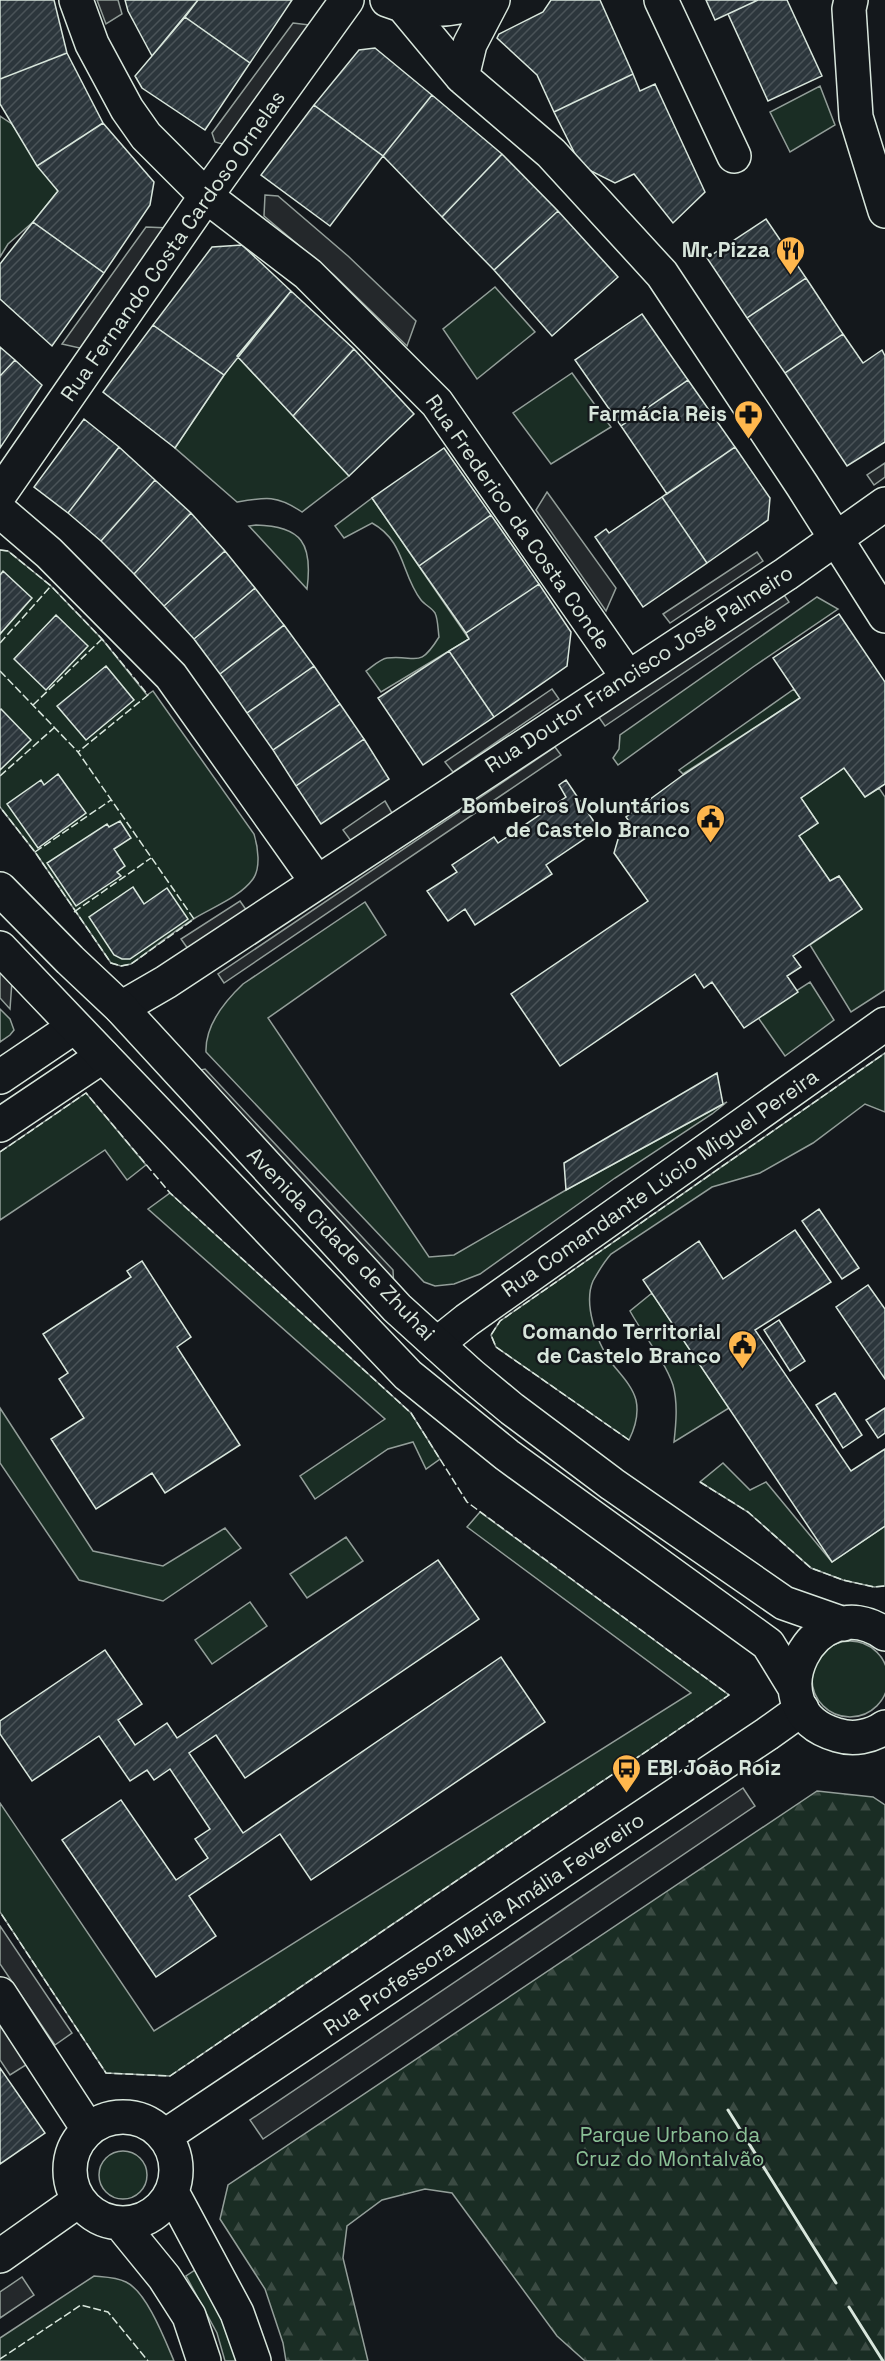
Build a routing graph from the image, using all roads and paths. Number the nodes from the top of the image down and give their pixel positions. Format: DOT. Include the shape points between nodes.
graph roads {
  1 [pos="76,0"];
  2 [pos="347,0"];
  3 [pos="481,0"];
  4 [pos="494,0"];
  5 [pos="661,0"];
  6 [pos="395,3"];
  7 [pos="848,3"];
  8 [pos="462,77"];
  9 [pos="734,156"];
  10 [pos="206,196"];
  11 [pos="885,212"];
  12 [pos="0,494"];
  13 [pos="885,504"];
  14 [pos="0,511"];
  15 [pos="835,538"];
  16 [pos="885,616"];
  17 [pos="627,676"];
  18 [pos="317,882"];
  19 [pos="0,889"];
  20 [pos="0,948"];
  21 [pos="121,1008"];
  22 [pos="885,1024"];
  23 [pos="74,1027"];
  24 [pos="103,1056"];
  25 [pos="0,1077"];
  26 [pos="0,1125"];
  27 [pos="437,1344"];
  28 [pos="870,1626"];
  29 [pos="798,1699"];
  30 [pos="884,1730"];
  31 [pos="0,1995"];
  32 [pos="88,2129"];
  33 [pos="165,2136"];
  34 [pos="172,2192"];
  35 [pos="78,2201"];
  36 [pos="120,2223"];
  37 [pos="0,2256"];
  38 [pos="204,2361"];
  39 [pos="254,2361"];
  1 -- 10 [label="street, Rua Frederico da Costa Conde" via="92,44 128,109 146,136"];
  2 -- 10 [label="street, Rua Fernando Costa Cardoso Ornelas"];
  3 -- 6 [label="street" via="468,6 435,10"];
  4 -- 8 [label="street" via="470,44"];
  5 -- 9 [label="street"];
  6 -- 8 [label="street"];
  7 -- 11 [label="street" via="856,117"];
  8 -- 15 [label="street" via="552,153 662,274"];
  10 -- 12 [label="street, Rua Fernando Costa Cardoso Ornelas"];
  10 -- 17 [label="street, Rua Frederico da Costa Conde" via="308,274 437,403"];
  13 -- 15 [label="street, Rua Doutor Francisco José Palmeiro"];
  14 -- 18 [label="street" via="49,553 171,676"];
  15 -- 16 [label="street"];
  15 -- 17 [label="street, Rua Doutor Francisco José Palmeiro"];
  17 -- 18 [label="street, Rua Doutor Francisco José Palmeiro"];
  18 -- 21 [label="street, Rua Doutor Francisco José Palmeiro"];
  19 -- 21 [label="street, Avenida Cidade de Zhuhai"];
  20 -- 23 [label="street, Avenida Cidade de Zhuhai"];
  21 -- 27 [label="street, Avenida Cidade de Zhuhai" via="397,1308"];
  22 -- 27 [label="street, Rua Comandante Lúcio Miguel Pereira"];
  23 -- 24 [label="street, Avenida Cidade de Zhuhai"];
  23 -- 25 [label="street"];
  24 -- 26 [label="street"];
  24 -- 29 [label="street, Avenida Cidade de Zhuhai" via="408,1375 507,1455 768,1644"];
  27 -- 28 [label="street, Avenida Cidade de Zhuhai" via="512,1409 612,1484 784,1603"];
  28 -- 29 [label="street" via="827,1629 812,1640 801,1653 795,1670"];
  29 -- 30 [label="street, Avenida Cidade de Zhuhai" via="814,1723 829,1733 846,1738"];
  29 -- 33 [label="street, Rua Professora Maria Amália Fevereiro" via="767,1734"];
  31 -- 32 [label="street"];
  32 -- 33 [label="street" via="120,2116 152,2124"];
  32 -- 35 [label="street" via="76,2142 70,2160 70,2178"];
  33 -- 34 [label="street" via="176,2163"];
  34 -- 36 [label="street" via="150,2216"];
  34 -- 39 [label="street" via="237,2313"];
  35 -- 36 [label="street" via="102,2219"];
  35 -- 37 [label="street"];
  36 -- 38 [label="street" via="164,2277 189,2316"];
}
